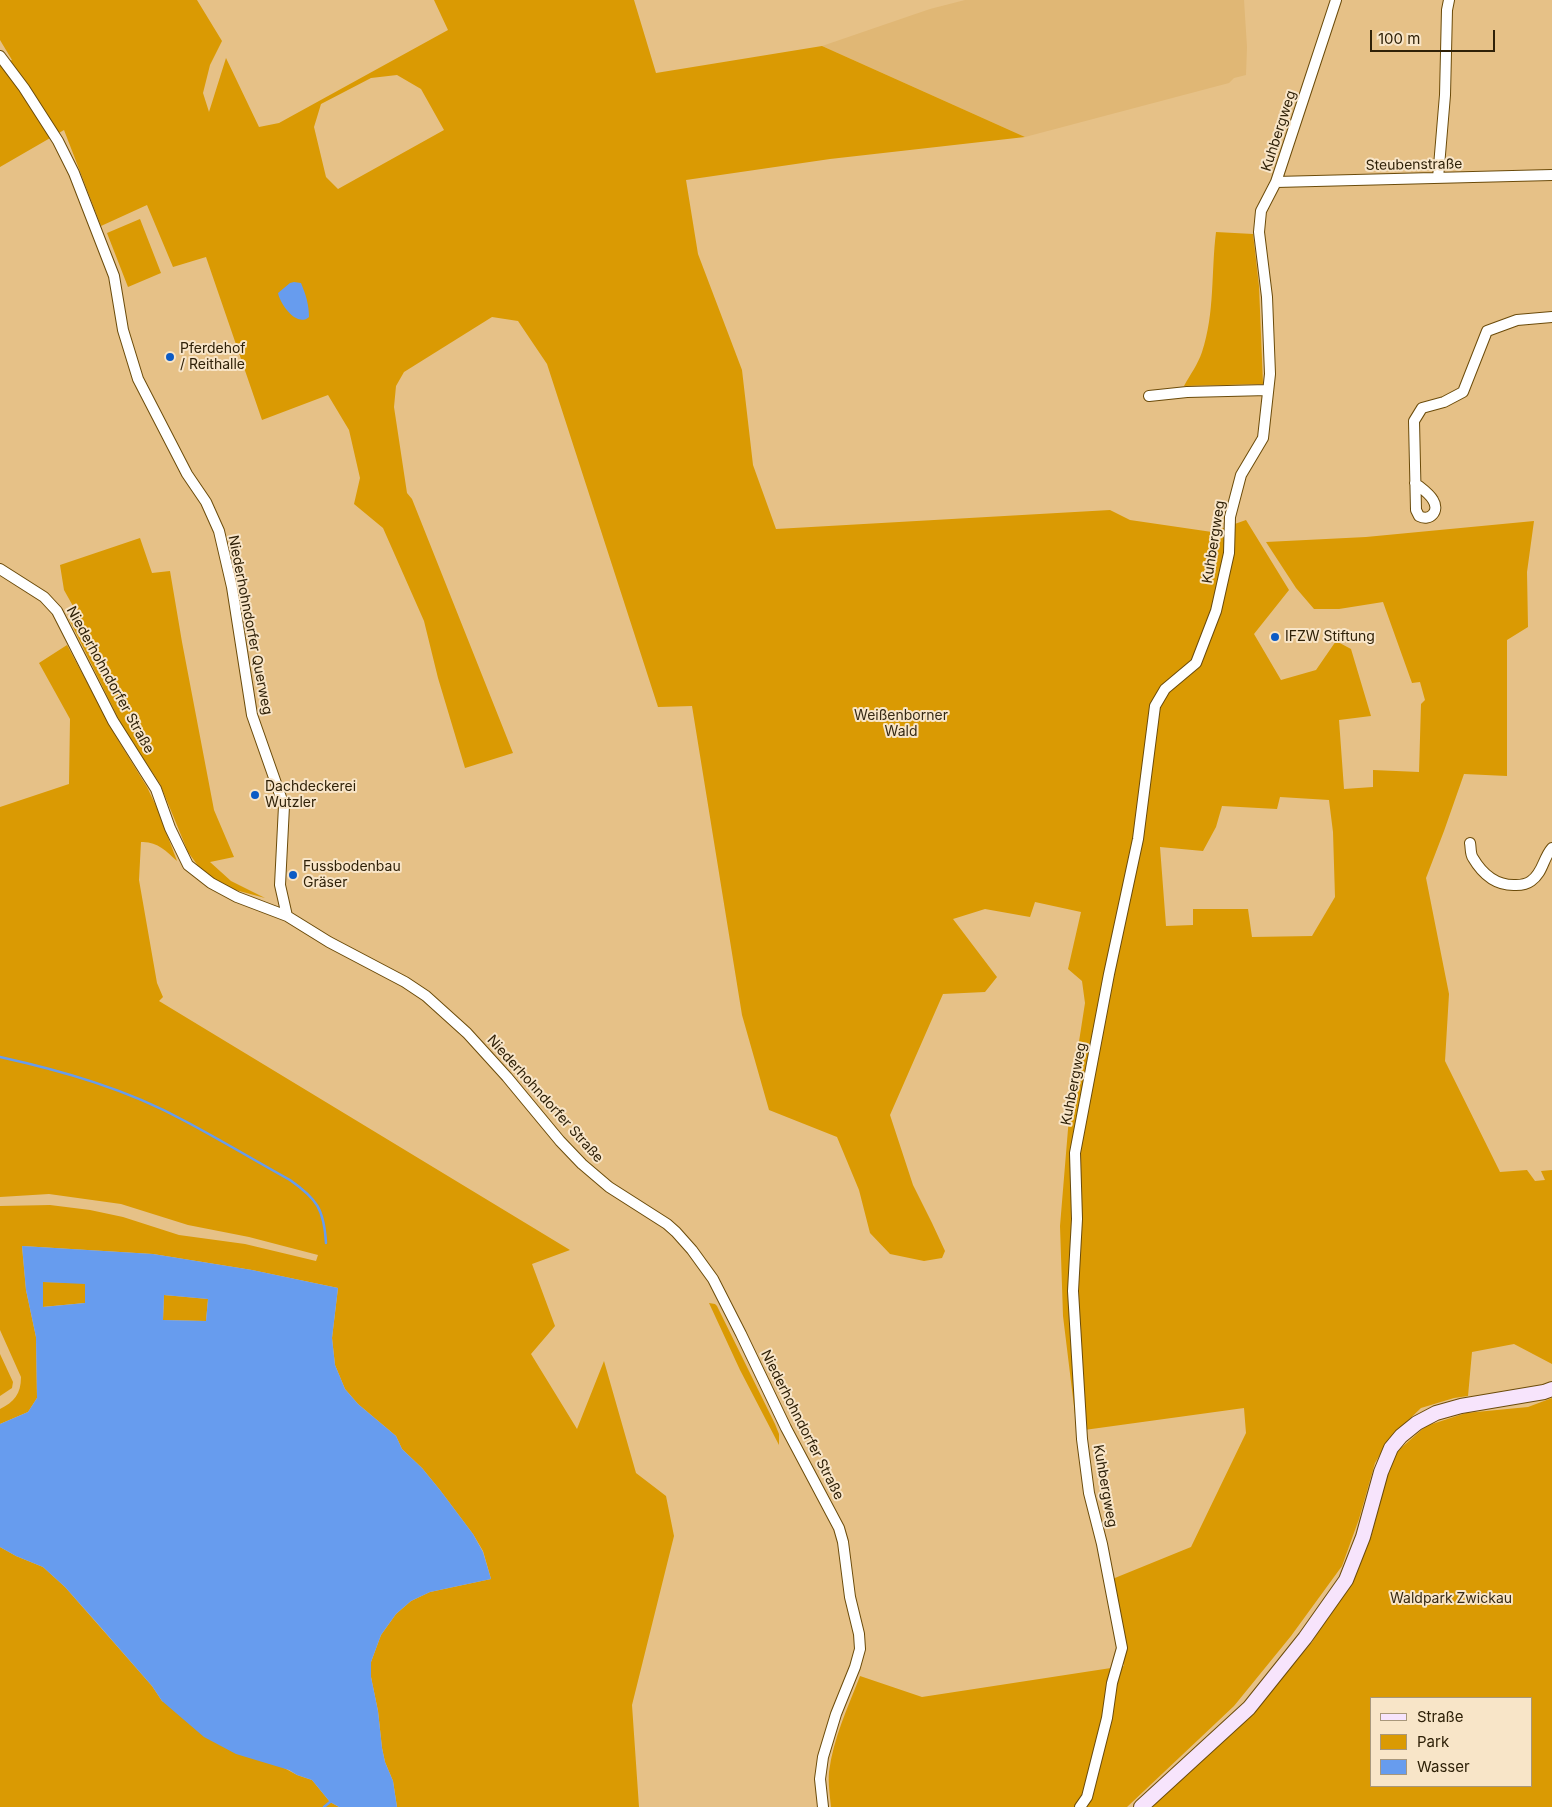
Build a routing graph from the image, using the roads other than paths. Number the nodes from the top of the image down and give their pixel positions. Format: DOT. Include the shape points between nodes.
graph roads {
  1 [pos="1336,0"];
  2 [pos="1449,0"];
  3 [pos="0,56"];
  4 [pos="1552,175"];
  5 [pos="1438,178"];
  6 [pos="1276,182"];
  7 [pos="1552,316"];
  8 [pos="1268,390"];
  9 [pos="1149,396"];
  10 [pos="1415,483"];
  11 [pos="0,569"];
  12 [pos="1470,842"];
  13 [pos="1552,848"];
  14 [pos="287,916"];
  15 [pos="1552,1389"];
  16 [pos="823,1807"];
  17 [pos="1080,1807"];
  18 [pos="1141,1807"];
  1 -- 6 [label="street, Kuhbergweg"];
  2 -- 5 [label="street"];
  3 -- 14 [label="street, Niederhohndorfer Querweg" via="29,95 74,173 114,276 124,330 138,379 219,531 232,587 252,715 284,806 280,885"];
  4 -- 5 [label="street, Steubenstraße"];
  5 -- 6 [label="street, Steubenstraße"];
  6 -- 8 [label="street, Kuhbergweg" via="1261,211 1258,232 1267,297"];
  7 -- 10 [label="street" via="1517,320 1487,331 1463,392 1422,408 1414,421"];
  8 -- 9 [label="street"];
  8 -- 17 [label="street, Kuhbergweg" via="1264,438 1241,475 1230,517 1229,553 1216,611 1196,663 1165,689 1155,706 1138,839 1075,1152 1077,1219 1073,1291 1082,1439 1089,1493 1122,1648 1087,1798"];
  11 -- 14 [label="street, Niederhohndorfer Straße" via="44,597 57,611 113,721 156,789 188,865 211,883 238,897"];
  12 -- 13 [label="street" via="1472,856 1490,878 1499,884 1510,885 1530,882 1539,873"];
  14 -- 16 [label="street, Niederhohndorfer Straße" via="405,982 431,1001 507,1077 582,1164 609,1187 672,1228 712,1279 844,1542 860,1649 823,1757 820,1779"];
  15 -- 18 [label="main road" via="1436,1413 1401,1436 1390,1448 1364,1537 1346,1580 1249,1708"];
}
